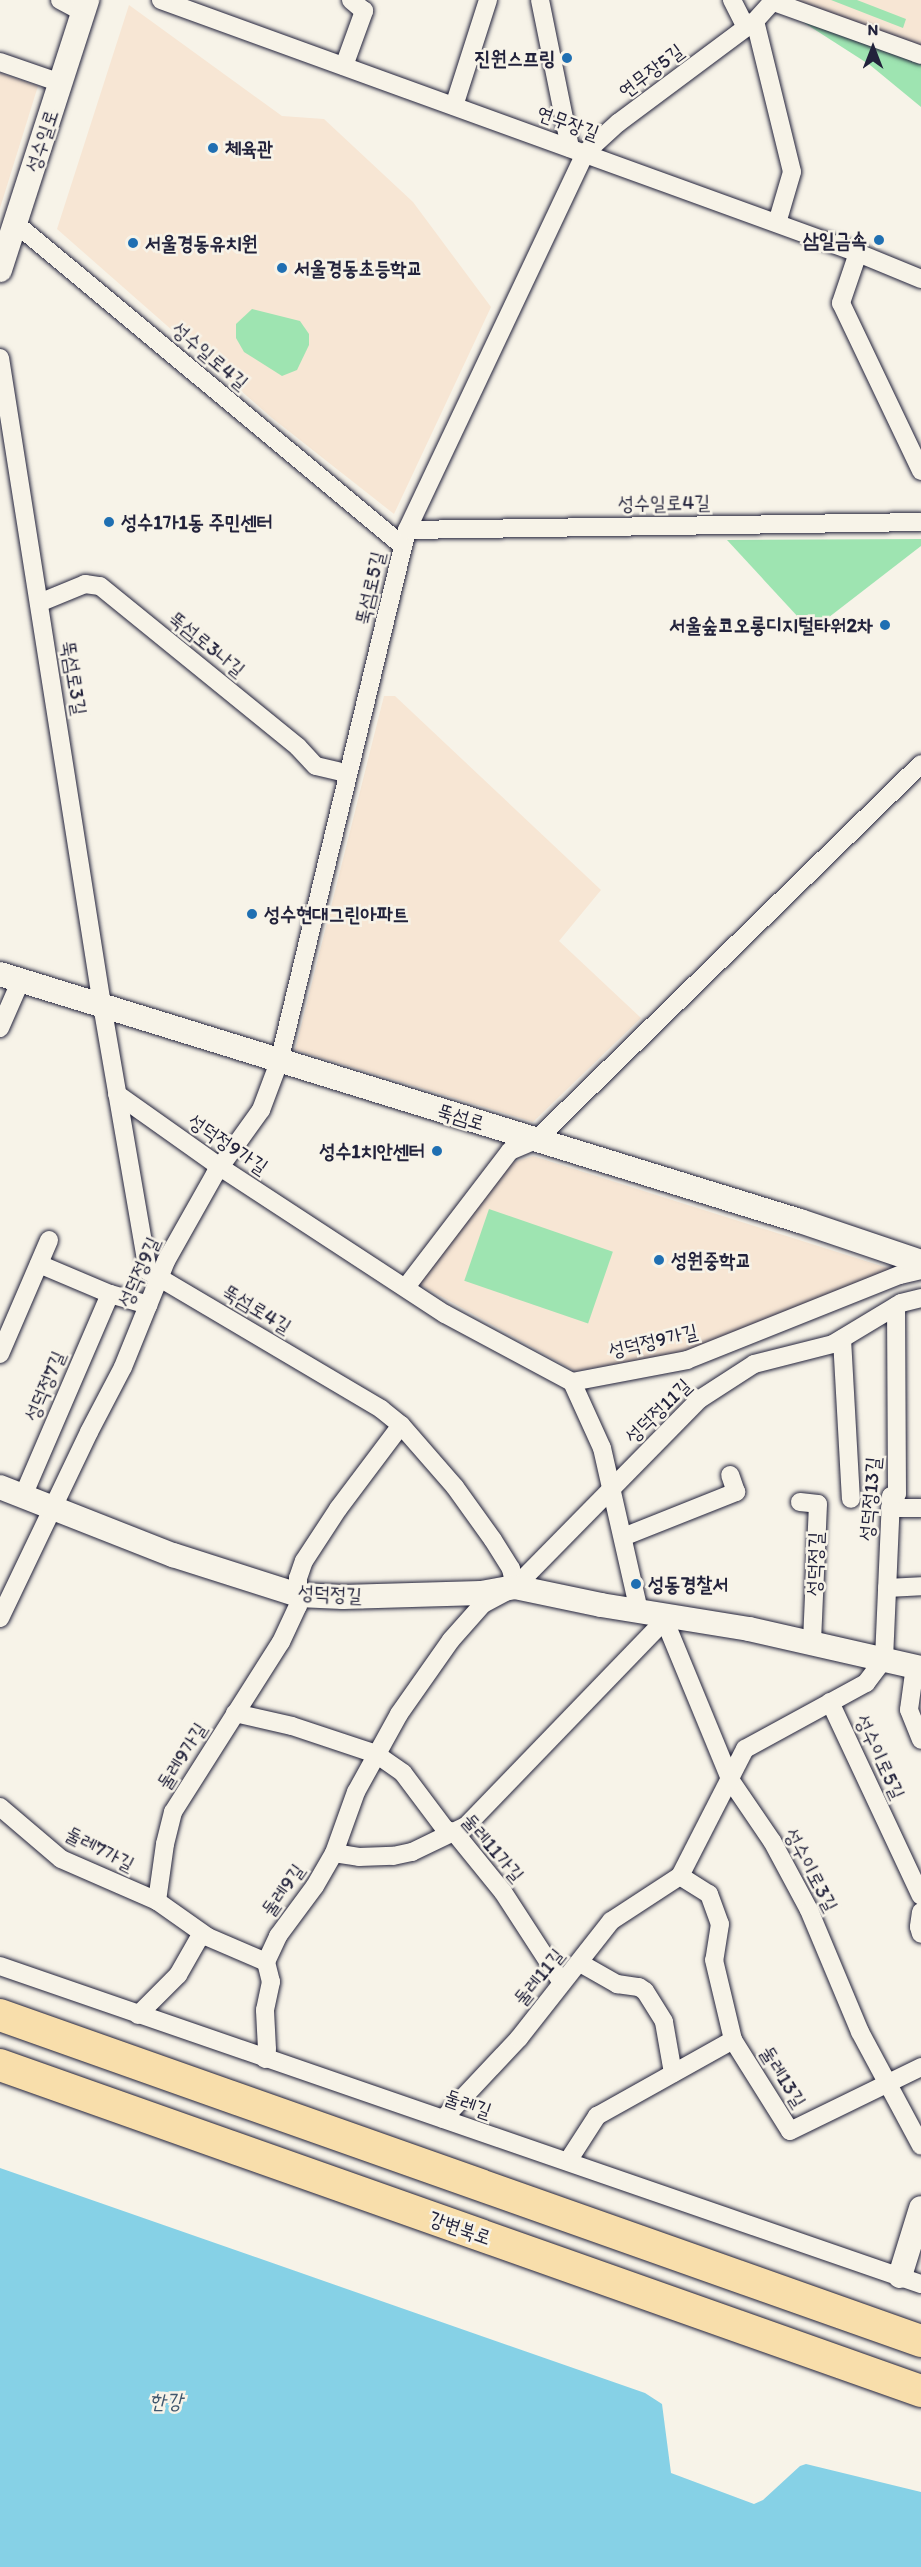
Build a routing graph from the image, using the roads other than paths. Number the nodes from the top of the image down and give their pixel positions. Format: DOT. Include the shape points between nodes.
graph roads {
  1 [pos="60,0"];
  2 [pos="161,0"];
  3 [pos="351,0"];
  4 [pos="488,0"];
  5 [pos="540,0"];
  6 [pos="732,0"];
  7 [pos="774,1"];
  8 [pos="85,6"];
  9 [pos="751,24"];
  10 [pos="921,55"];
  11 [pos="0,62"];
  12 [pos="344,66"];
  13 [pos="60,83"];
  14 [pos="454,106"];
  15 [pos="577,150"];
  16 [pos="15,223"];
  17 [pos="777,223"];
  18 [pos="858,253"];
  19 [pos="0,270"];
  20 [pos="921,279"];
  21 [pos="0,358"];
  22 [pos="921,471"];
  23 [pos="921,522"];
  24 [pos="405,538"];
  25 [pos="39,603"];
  26 [pos="921,764"];
  27 [pos="338,771"];
  28 [pos="10,977"];
  29 [pos="102,1005"];
  30 [pos="0,1028"];
  31 [pos="279,1062"];
  32 [pos="117,1094"];
  33 [pos="536,1140"];
  34 [pos="220,1167"];
  35 [pos="49,1240"];
  36 [pos="921,1262"];
  37 [pos="39,1264"];
  38 [pos="921,1270"];
  39 [pos="160,1277"];
  40 [pos="406,1287"];
  41 [pos="110,1294"];
  42 [pos="921,1298"];
  43 [pos="148,1305"];
  44 [pos="896,1306"];
  45 [pos="842,1339"];
  46 [pos="0,1354"];
  47 [pos="572,1382"];
  48 [pos="401,1425"];
  49 [pos="730,1475"];
  50 [pos="0,1487"];
  51 [pos="612,1488"];
  52 [pos="23,1496"];
  53 [pos="851,1499"];
  54 [pos="800,1502"];
  55 [pos="52,1508"];
  56 [pos="890,1508"];
  57 [pos="921,1508"];
  58 [pos="623,1537"];
  59 [pos="921,1586"];
  60 [pos="515,1587"];
  61 [pos="887,1588"];
  62 [pos="298,1595"];
  63 [pos="655,1615"];
  64 [pos="0,1618"];
  65 [pos="812,1643"];
  66 [pos="884,1659"];
  67 [pos="918,1667"];
  68 [pos="830,1702"];
  69 [pos="235,1713"];
  70 [pos="921,1740"];
  71 [pos="376,1754"];
  72 [pos="731,1781"];
  73 [pos="0,1806"];
  74 [pos="455,1833"];
  75 [pos="334,1853"];
  76 [pos="913,1860"];
  77 [pos="680,1876"];
  78 [pos="921,1896"];
  79 [pos="157,1901"];
  80 [pos="921,1912"];
  81 [pos="202,1933"];
  82 [pos="921,1934"];
  83 [pos="266,1962"];
  84 [pos="580,1963"];
  85 [pos="0,1966"];
  86 [pos="562,1983"];
  87 [pos="0,2015"];
  88 [pos="138,2015"];
  89 [pos="733,2040"];
  90 [pos="265,2060"];
  91 [pos="0,2065"];
  92 [pos="921,2067"];
  93 [pos="673,2073"];
  94 [pos="887,2084"];
  95 [pos="443,2120"];
  96 [pos="921,2146"];
  97 [pos="568,2161"];
  98 [pos="921,2208"];
  99 [pos="911,2280"];
  100 [pos="921,2341"];
  101 [pos="921,2391"];
  1 -- 8 [label="street, 성수일로"];
  2 -- 12 [label="street, 연무장길"];
  3 -- 12 [label="street" via="364,11"];
  4 -- 14 [label="street"];
  5 -- 15 [label="street"];
  6 -- 9 [label="street"];
  7 -- 9 [label="street, 연무장5길"];
  7 -- 10 [label="street"];
  8 -- 13 [label="street, 성수일로"];
  9 -- 15 [label="street, 연무장5길"];
  9 -- 17 [label="street" via="792,172"];
  11 -- 13 [label="street"];
  12 -- 14 [label="street, 연무장길"];
  13 -- 16 [label="street, 성수일로"];
  14 -- 15 [label="street, 연무장길"];
  15 -- 17 [label="street, 연무장길"];
  15 -- 24 [label="street, 뚝섬로5길"];
  16 -- 19 [label="street, 성수일로"];
  16 -- 24 [label="street, 성수일로4길"];
  17 -- 18 [label="street, 연무장길"];
  18 -- 20 [label="street, 연무장길"];
  18 -- 22 [label="street" via="841,303"];
  21 -- 25 [label="street, 뚝섬로3길"];
  23 -- 24 [label="street, 성수일로4길"];
  24 -- 31 [label="street, 뚝섬로5길"];
  25 -- 27 [label="street, 뚝섬로3나길" via="85,584 100,586 298,747 316,766"];
  25 -- 29 [label="street, 뚝섬로3길"];
  26 -- 33 [label="street"];
  28 -- 29 [label="street, 뚝섬로"];
  28 -- 30 [label="street"];
  29 -- 31 [label="street, 뚝섬로"];
  29 -- 32 [label="street, 뚝섬로4길"];
  31 -- 33 [label="street, 뚝섬로"];
  31 -- 34 [label="street, 성덕정9길" via="261,1110"];
  32 -- 34 [label="street, 성덕정9가길"];
  32 -- 39 [label="street, 뚝섬로4길" via="148,1271"];
  33 -- 36 [label="street, 뚝섬로"];
  33 -- 40 [label="street" via="510,1151"];
  34 -- 39 [label="street, 성덕정9길"];
  34 -- 40 [label="street, 성덕정9가길"];
  35 -- 37 [label="street"];
  37 -- 41 [label="street"];
  37 -- 46 [label="street"];
  38 -- 47 [label="street, 성덕정9가길" via="687,1360"];
  39 -- 43 [label="street, 성덕정9길"];
  39 -- 48 [label="street, 뚝섬로4길" via="381,1409"];
  40 -- 47 [label="street, 성덕정9가길" via="445,1314"];
  41 -- 43 [label="street"];
  41 -- 52 [label="street, 성덕정7길"];
  42 -- 44 [label="street, 성덕정11길"];
  43 -- 55 [label="street, 성덕정9길" via="123,1367"];
  44 -- 45 [label="street, 성덕정11길"];
  44 -- 56 [label="street, 성덕정13길" via="897,1494 891,1496"];
  45 -- 51 [label="street, 성덕정11길" via="754,1364 700,1399"];
  45 -- 53 [label="street"];
  47 -- 51 [label="street, 성덕정11길" via="602,1448"];
  48 -- 60 [label="street, 뚝섬로4길" via="455,1486 494,1540 512,1569"];
  48 -- 62 [label="street, 둘레9가길" via="304,1561"];
  49 -- 58 [label="street" via="736,1492"];
  50 -- 52 [label="street, 성덕정길"];
  51 -- 58 [label="street"];
  51 -- 60 [label="street, 성덕정11길"];
  52 -- 55 [label="street, 성덕정길"];
  54 -- 65 [label="street, 성덕정길" via="818,1504"];
  55 -- 62 [label="street, 성덕정길" via="173,1555"];
  55 -- 64 [label="street, 성덕정9길"];
  56 -- 57 [label="street"];
  56 -- 61 [label="street, 성덕정13길"];
  58 -- 63 [label="street"];
  59 -- 61 [label="street"];
  60 -- 62 [label="street, 성덕정길" via="481,1593"];
  60 -- 63 [label="street, 성덕정길"];
  60 -- 71 [label="street, 둘레9길" via="483,1604 451,1640 412,1693"];
  61 -- 66 [label="street, 성덕정13길"];
  62 -- 69 [label="street, 둘레9가길" via="281,1642"];
  63 -- 65 [label="street, 성덕정길"];
  63 -- 72 [label="street, 성수이로3길"];
  63 -- 74 [label="street" via="490,1803"];
  65 -- 66 [label="street, 성덕정길"];
  66 -- 67 [label="street, 성덕정길"];
  66 -- 68 [label="street, 둘레11길" via="866,1683"];
  67 -- 70 [label="street, 성덕정길" via="909,1710"];
  68 -- 72 [label="street, 둘레11길" via="745,1749"];
  68 -- 76 [label="street, 성수이로5길"];
  69 -- 71 [label="street" via="292,1726"];
  69 -- 79 [label="street, 둘레9가길" via="169,1821"];
  71 -- 74 [label="street, 둘레11가길" via="403,1773 445,1828"];
  71 -- 75 [label="street, 둘레9길" via="356,1792"];
  72 -- 77 [label="street, 둘레11길"];
  72 -- 94 [label="street, 성수이로3길" via="772,1841 809,1910 860,2032"];
  73 -- 79 [label="street, 둘레7가길" via="61,1859"];
  74 -- 75 [label="street" via="393,1856"];
  74 -- 86 [label="street, 둘레11가길" via="503,1892"];
  75 -- 83 [label="street, 둘레9길" via="278,1936"];
  76 -- 78 [label="street, 성수이로5길"];
  77 -- 84 [label="street, 둘레11길" via="611,1921"];
  77 -- 89 [label="street" via="709,1894 720,1924 714,1959"];
  79 -- 81 [label="street"];
  80 -- 82 [label="street"];
  81 -- 83 [label="street"];
  81 -- 88 [label="street" via="178,1975"];
  83 -- 90 [label="street" via="272,1982 264,2017"];
  84 -- 86 [label="street, 둘레11길"];
  84 -- 93 [label="street" via="617,1984 645,1991 664,2022"];
  85 -- 88 [label="street, 둘레길"];
  86 -- 95 [label="street, 둘레11길" via="519,2038"];
  87 -- 100 [label="highway"];
  88 -- 90 [label="street, 둘레길"];
  89 -- 93 [label="street, 둘레13길"];
  89 -- 94 [label="street, 둘레13길" via="790,2131"];
  90 -- 95 [label="street, 둘레길"];
  91 -- 101 [label="highway, 강변북로"];
  92 -- 94 [label="street, 둘레13길"];
  93 -- 97 [label="street, 둘레13길" via="597,2116"];
  94 -- 96 [label="street, 성수이로3길"];
  95 -- 97 [label="street, 둘레길"];
  97 -- 99 [label="street, 둘레길"];
  98 -- 99 [label="street"];
}
